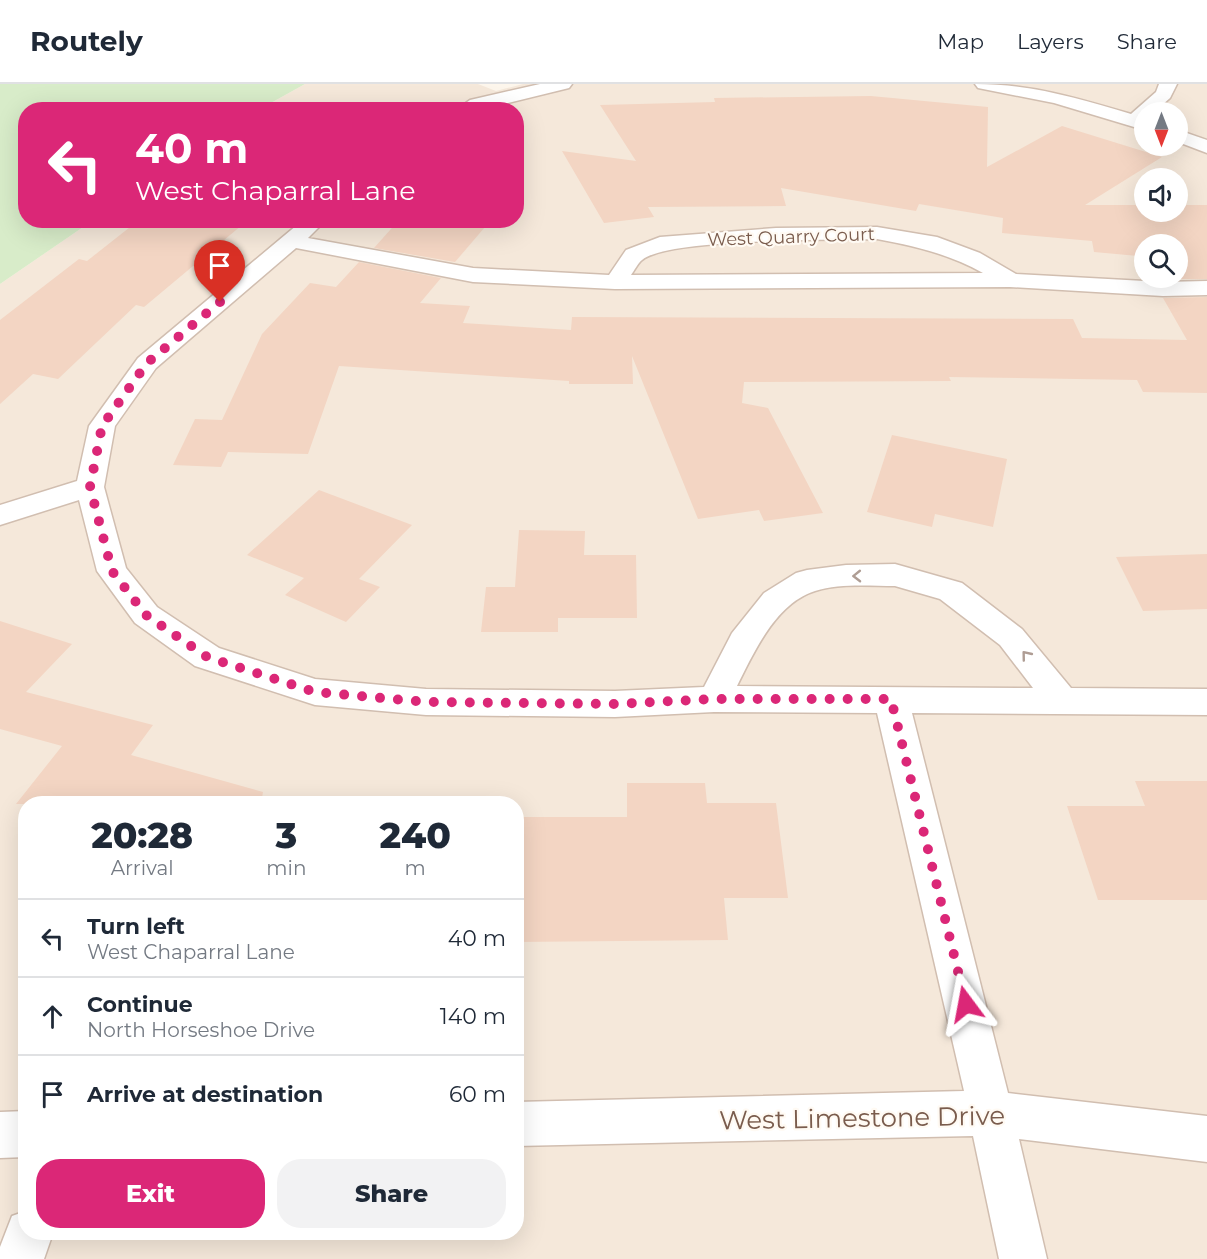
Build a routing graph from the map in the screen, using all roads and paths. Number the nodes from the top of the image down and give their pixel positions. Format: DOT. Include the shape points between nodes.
graph roads {
  1 [pos="563,84"];
  2 [pos="984,84"];
  3 [pos="1076,84"];
  4 [pos="1167,84"];
  5 [pos="1057,98"];
  6 [pos="485,102"];
  7 [pos="1157,102"];
  8 [pos="1134,120"];
  9 [pos="1188,140"];
  10 [pos="1207,147"];
  11 [pos="307,228"];
  12 [pos="292,241"];
  13 [pos="1010,280"];
  14 [pos="615,282"];
  15 [pos="1207,288"];
  16 [pos="90,487"];
  17 [pos="0,515"];
  18 [pos="714,699"];
  19 [pos="891,699"];
  20 [pos="1062,701"];
  21 [pos="1207,702"];
  22 [pos="992,1113"];
  23 [pos="524,1124"];
  24 [pos="18,1134"];
  25 [pos="0,1135"];
  26 [pos="1207,1139"];
  27 [pos="27,1240"];
  28 [pos="20,1259"];
  29 [pos="1023,1259"];
  1 -- 6 [label="street"];
  2 -- 5 [label="street"];
  3 -- 5 [label="street"];
  4 -- 7 [label="street"];
  5 -- 8 [label="street"];
  9 -- 10 [label="street"];
  11 -- 12 [label="street"];
  12 -- 14 [label="street, West Quarry Court" via="473,275"];
  12 -- 16 [label="street" via="147,363 102,426"];
  13 -- 14 [label="street, West Quarry Court"];
  13 -- 14 [label="street, West Quarry Court" via="972,258 929,242 877,233 776,234 660,243 634,255"];
  13 -- 15 [label="street, West Quarry Court"];
  16 -- 17 [label="street"];
  16 -- 18 [label="street" via="112,571 146,615 207,657 315,692 415,701 615,704"];
  18 -- 19 [label="street"];
  20 -- 18 [label="street, one-way" via="1011,637 951,591 895,575 807,581 775,601 743,641"];
  19 -- 20 [label="street"];
  19 -- 22 [label="street"];
  20 -- 21 [label="street"];
  22 -- 23 [label="street, West Limestone Drive"];
  22 -- 26 [label="street, West Limestone Drive"];
  22 -- 29 [label="street"];
  24 -- 25 [label="street"];
  27 -- 28 [label="street"];
}
